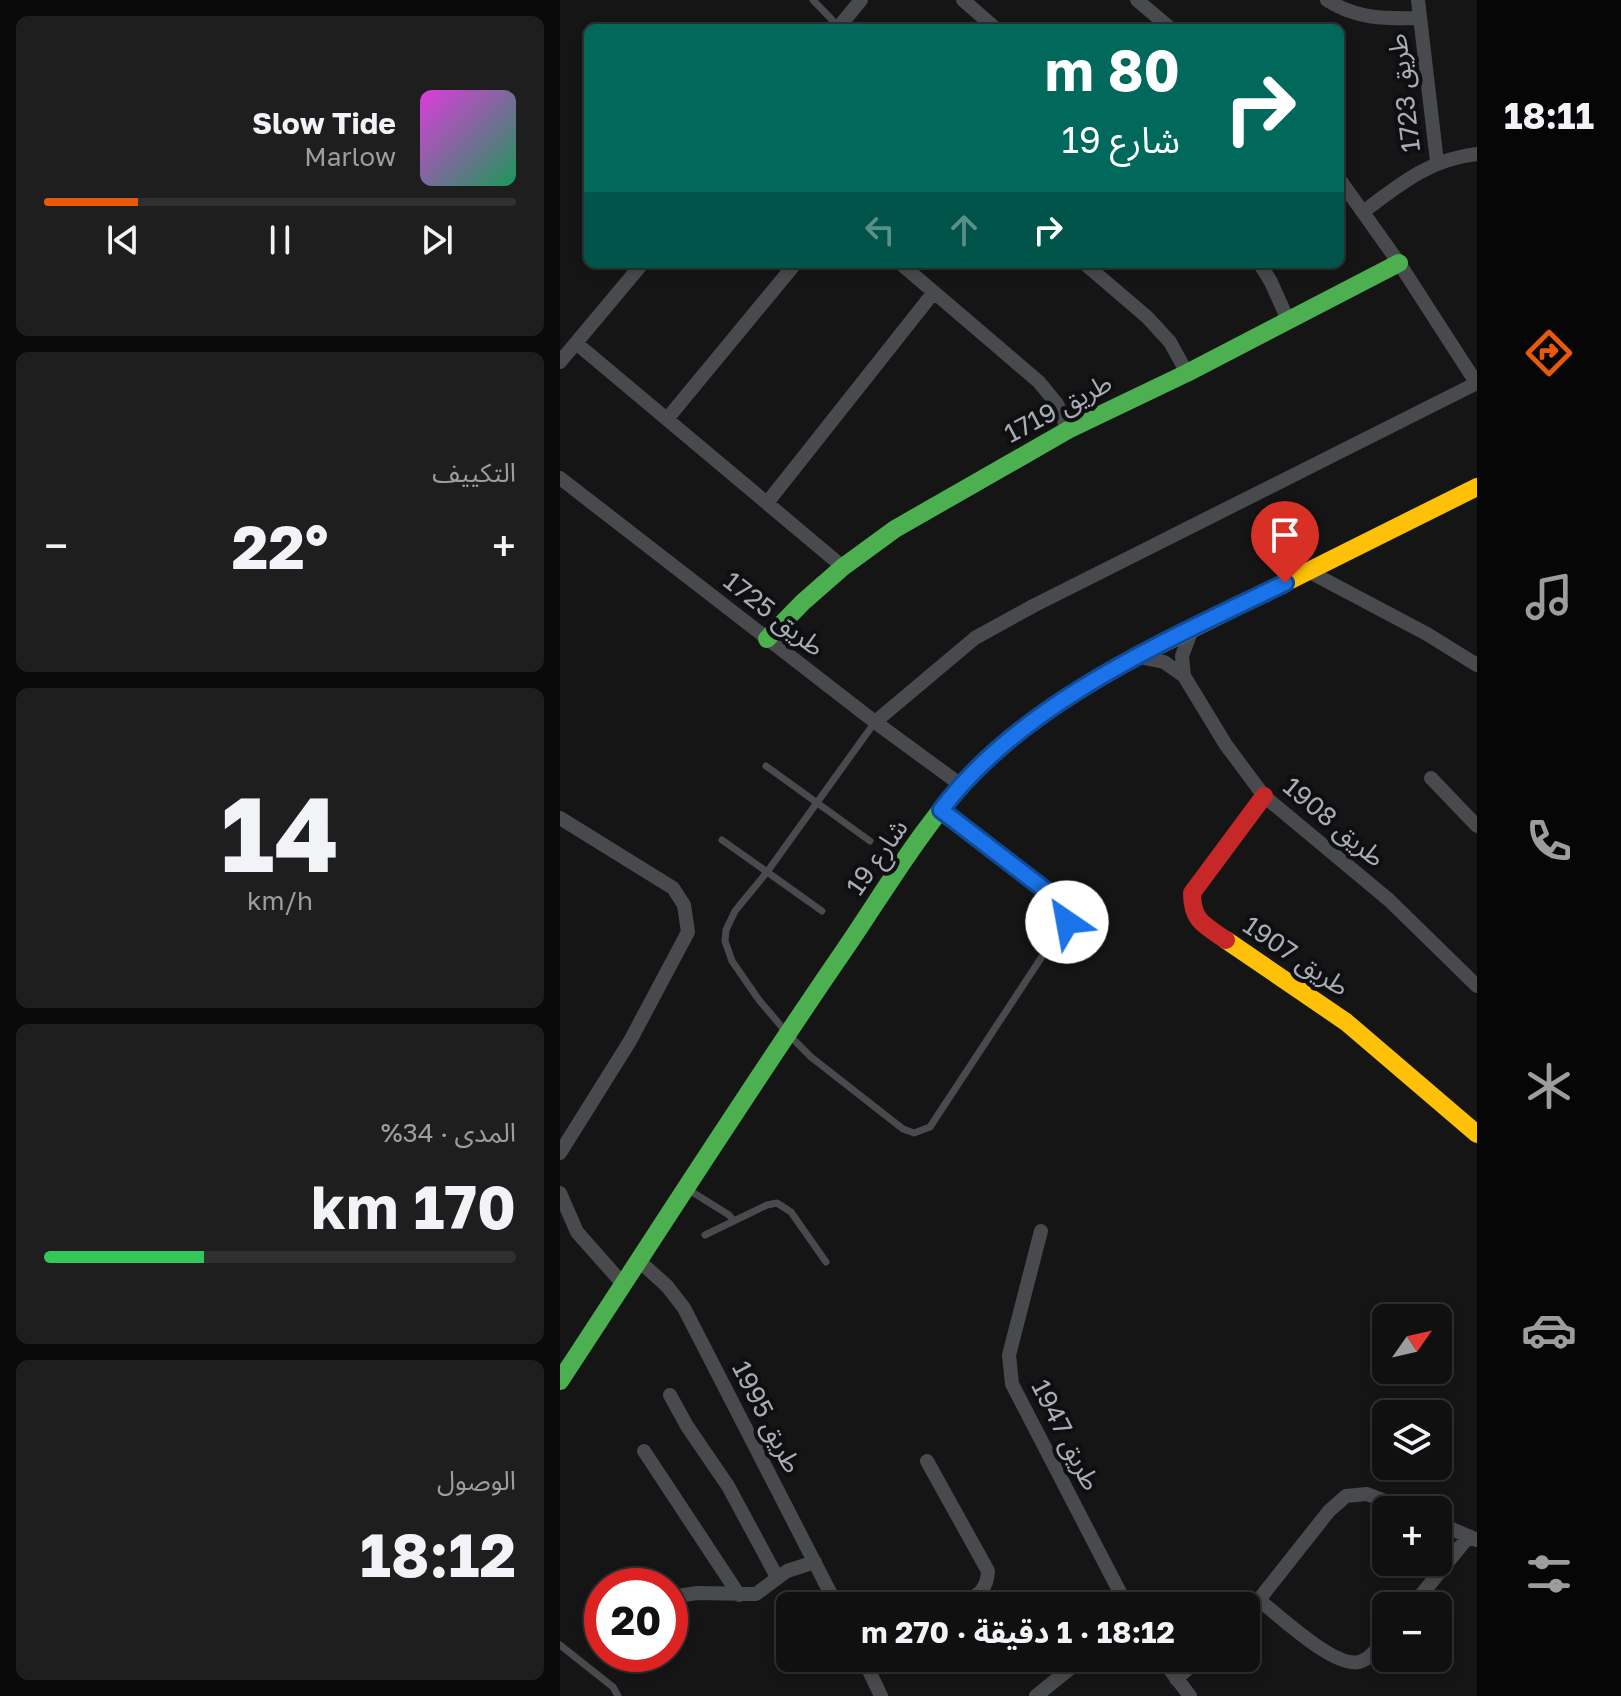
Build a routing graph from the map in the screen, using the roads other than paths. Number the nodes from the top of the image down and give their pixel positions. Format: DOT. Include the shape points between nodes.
graph roads {
  1 [pos="813,0"];
  2 [pos="861,0"];
  3 [pos="963,0"];
  4 [pos="1137,0"];
  5 [pos="1327,0"];
  6 [pos="1418,0"];
  7 [pos="1420,18"];
  8 [pos="835,24"];
  9 [pos="841,24"];
  10 [pos="990,24"];
  11 [pos="1165,24"];
  12 [pos="1477,154"];
  13 [pos="1437,162"];
  14 [pos="1344,186"];
  15 [pos="1363,212"];
  16 [pos="1399,263"];
  17 [pos="639,268"];
  18 [pos="792,268"];
  19 [pos="906,268"];
  20 [pos="1090,268"];
  21 [pos="1262,268"];
  22 [pos="934,292"];
  23 [pos="1288,320"];
  24 [pos="576,343"];
  25 [pos="560,362"];
  26 [pos="1187,373"];
  27 [pos="1477,384"];
  28 [pos="667,419"];
  29 [pos="1068,430"];
  30 [pos="560,478"];
  31 [pos="1477,487"];
  32 [pos="767,503"];
  33 [pos="843,567"];
  34 [pos="1308,571"];
  35 [pos="1193,628"];
  36 [pos="767,639"];
  37 [pos="1139,657"];
  38 [pos="1477,665"];
  39 [pos="1184,676"];
  40 [pos="875,722"];
  41 [pos="766,766"];
  42 [pos="1431,778"];
  43 [pos="961,785"];
  44 [pos="1264,796"];
  45 [pos="816,803"];
  46 [pos="941,810"];
  47 [pos="560,818"];
  48 [pos="1477,826"];
  49 [pos="722,840"];
  50 [pos="870,841"];
  51 [pos="767,872"];
  52 [pos="822,911"];
  53 [pos="1477,986"];
  54 [pos="787,1033"];
  55 [pos="1477,1134"];
  56 [pos="560,1153"];
  57 [pos="687,1189"];
  58 [pos="560,1193"];
  59 [pos="734,1221"];
  60 [pos="1041,1231"];
  61 [pos="705,1235"];
  62 [pos="639,1261"];
  63 [pos="826,1262"];
  64 [pos="623,1284"];
  65 [pos="560,1381"];
  66 [pos="670,1395"];
  67 [pos="644,1451"];
  68 [pos="927,1461"];
  69 [pos="1372,1496"];
  70 [pos="1452,1529"];
  71 [pos="1473,1538"];
  72 [pos="815,1562"];
  73 [pos="777,1577"];
  74 [pos="830,1592"];
  75 [pos="983,1592"];
  76 [pos="1120,1592"];
  77 [pos="1425,1592"];
  78 [pos="688,1594"];
  79 [pos="739,1595"];
  80 [pos="1260,1601"];
  81 [pos="560,1645"];
  82 [pos="1372,1653"];
  83 [pos="870,1672"];
  84 [pos="1066,1672"];
  85 [pos="1171,1672"];
  86 [pos="1184,1672"];
  87 [pos="1176,1679"];
  88 [pos="618,1696"];
  89 [pos="881,1696"];
  90 [pos="1036,1696"];
  91 [pos="1190,1696"];
  1 -- 8 [label="lane"];
  2 -- 9 [label="street"];
  3 -- 10 [label="street"];
  4 -- 11 [label="street"];
  5 -- 7 [label="street, طريق 1723" via="1364,17"];
  6 -- 7 [label="street, طريق 1723"];
  7 -- 13 [label="street, طريق 1723"];
  12 -- 13 [label="street"];
  13 -- 15 [label="street"];
  14 -- 15 [label="street"];
  15 -- 16 [label="street"];
  16 -- 23 [label="street, طريق 1719"];
  16 -- 27 [label="street"];
  17 -- 24 [label="street"];
  18 -- 28 [label="street"];
  19 -- 22 [label="street"];
  20 -- 26 [label="street" via="1147,317 1170,342"];
  21 -- 23 [label="street"];
  22 -- 29 [label="street" via="1039,382 1057,404"];
  22 -- 32 [label="street"];
  23 -- 26 [label="street, طريق 1719"];
  24 -- 25 [label="street"];
  24 -- 28 [label="street"];
  26 -- 29 [label="street, طريق 1719"];
  27 -- 40 [label="street" via="975,638"];
  28 -- 32 [label="street"];
  29 -- 33 [label="street, طريق 1719" via="895,529"];
  30 -- 36 [label="street, طريق 1725"];
  31 -- 34 [label="street, شارع 19"];
  32 -- 33 [label="street"];
  33 -- 36 [label="street, طريق 1719"];
  34 -- 35 [label="street, شارع 19"];
  34 -- 38 [label="street"];
  35 -- 37 [label="street, شارع 19"];
  35 -- 39 [label="street" via="1182,656"];
  36 -- 40 [label="street, طريق 1725"];
  37 -- 39 [label="street" via="1164,662"];
  37 -- 43 [label="street, شارع 19" via="1015,733"];
  39 -- 44 [label="street, طريق 1908"];
  40 -- 43 [label="street, طريق 1725"];
  40 -- 45 [label="lane"];
  41 -- 45 [label="lane"];
  42 -- 48 [label="street"];
  43 -- 46 [label="street, شارع 19"];
  44 -- 53 [label="street, طريق 1908" via="1389,900"];
  44 -- 55 [label="street, طريق 1907" via="1192,893 1199,922 1346,1022"];
  45 -- 50 [label="lane"];
  45 -- 51 [label="lane"];
  46 -- 54 [label="street, شارع 19"];
  46 -- 54 [label="lane" via="1062,903 1068,917 930,1127 914,1133 903,1129"];
  47 -- 56 [label="street" via="673,888 688,920 688,932 630,1041"];
  49 -- 51 [label="lane"];
  51 -- 52 [label="lane"];
  51 -- 54 [label="lane" via="729,920 725,941 732,961"];
  54 -- 57 [label="street, شارع 19"];
  57 -- 59 [label="lane"];
  57 -- 62 [label="street, شارع 19"];
  58 -- 64 [label="street" via="577,1232"];
  59 -- 61 [label="lane"];
  59 -- 63 [label="lane" via="767,1205 782,1205"];
  60 -- 76 [label="street, طريق 1947" via="1009,1355 1012,1384"];
  62 -- 64 [label="street, شارع 19"];
  62 -- 72 [label="street, طريق 1995" via="684,1308"];
  64 -- 65 [label="street, شارع 19"];
  66 -- 73 [label="street"];
  67 -- 79 [label="street"];
  68 -- 75 [label="street" via="988,1571"];
  69 -- 80 [label="street" via="1346,1496 1329,1511"];
  70 -- 71 [label="street"];
  71 -- 77 [label="street"];
  72 -- 73 [label="street"];
  72 -- 74 [label="street, طريق 1995"];
  73 -- 79 [label="street" via="762,1591"];
  78 -- 79 [label="street"];
  80 -- 82 [label="street" via="1344,1662 1359,1662"];
  81 -- 88 [label="lane"];
  83 -- 89 [label="street"];
  84 -- 90 [label="street"];
  85 -- 87 [label="street"];
  86 -- 87 [label="street"];
  87 -- 91 [label="street"];
}
